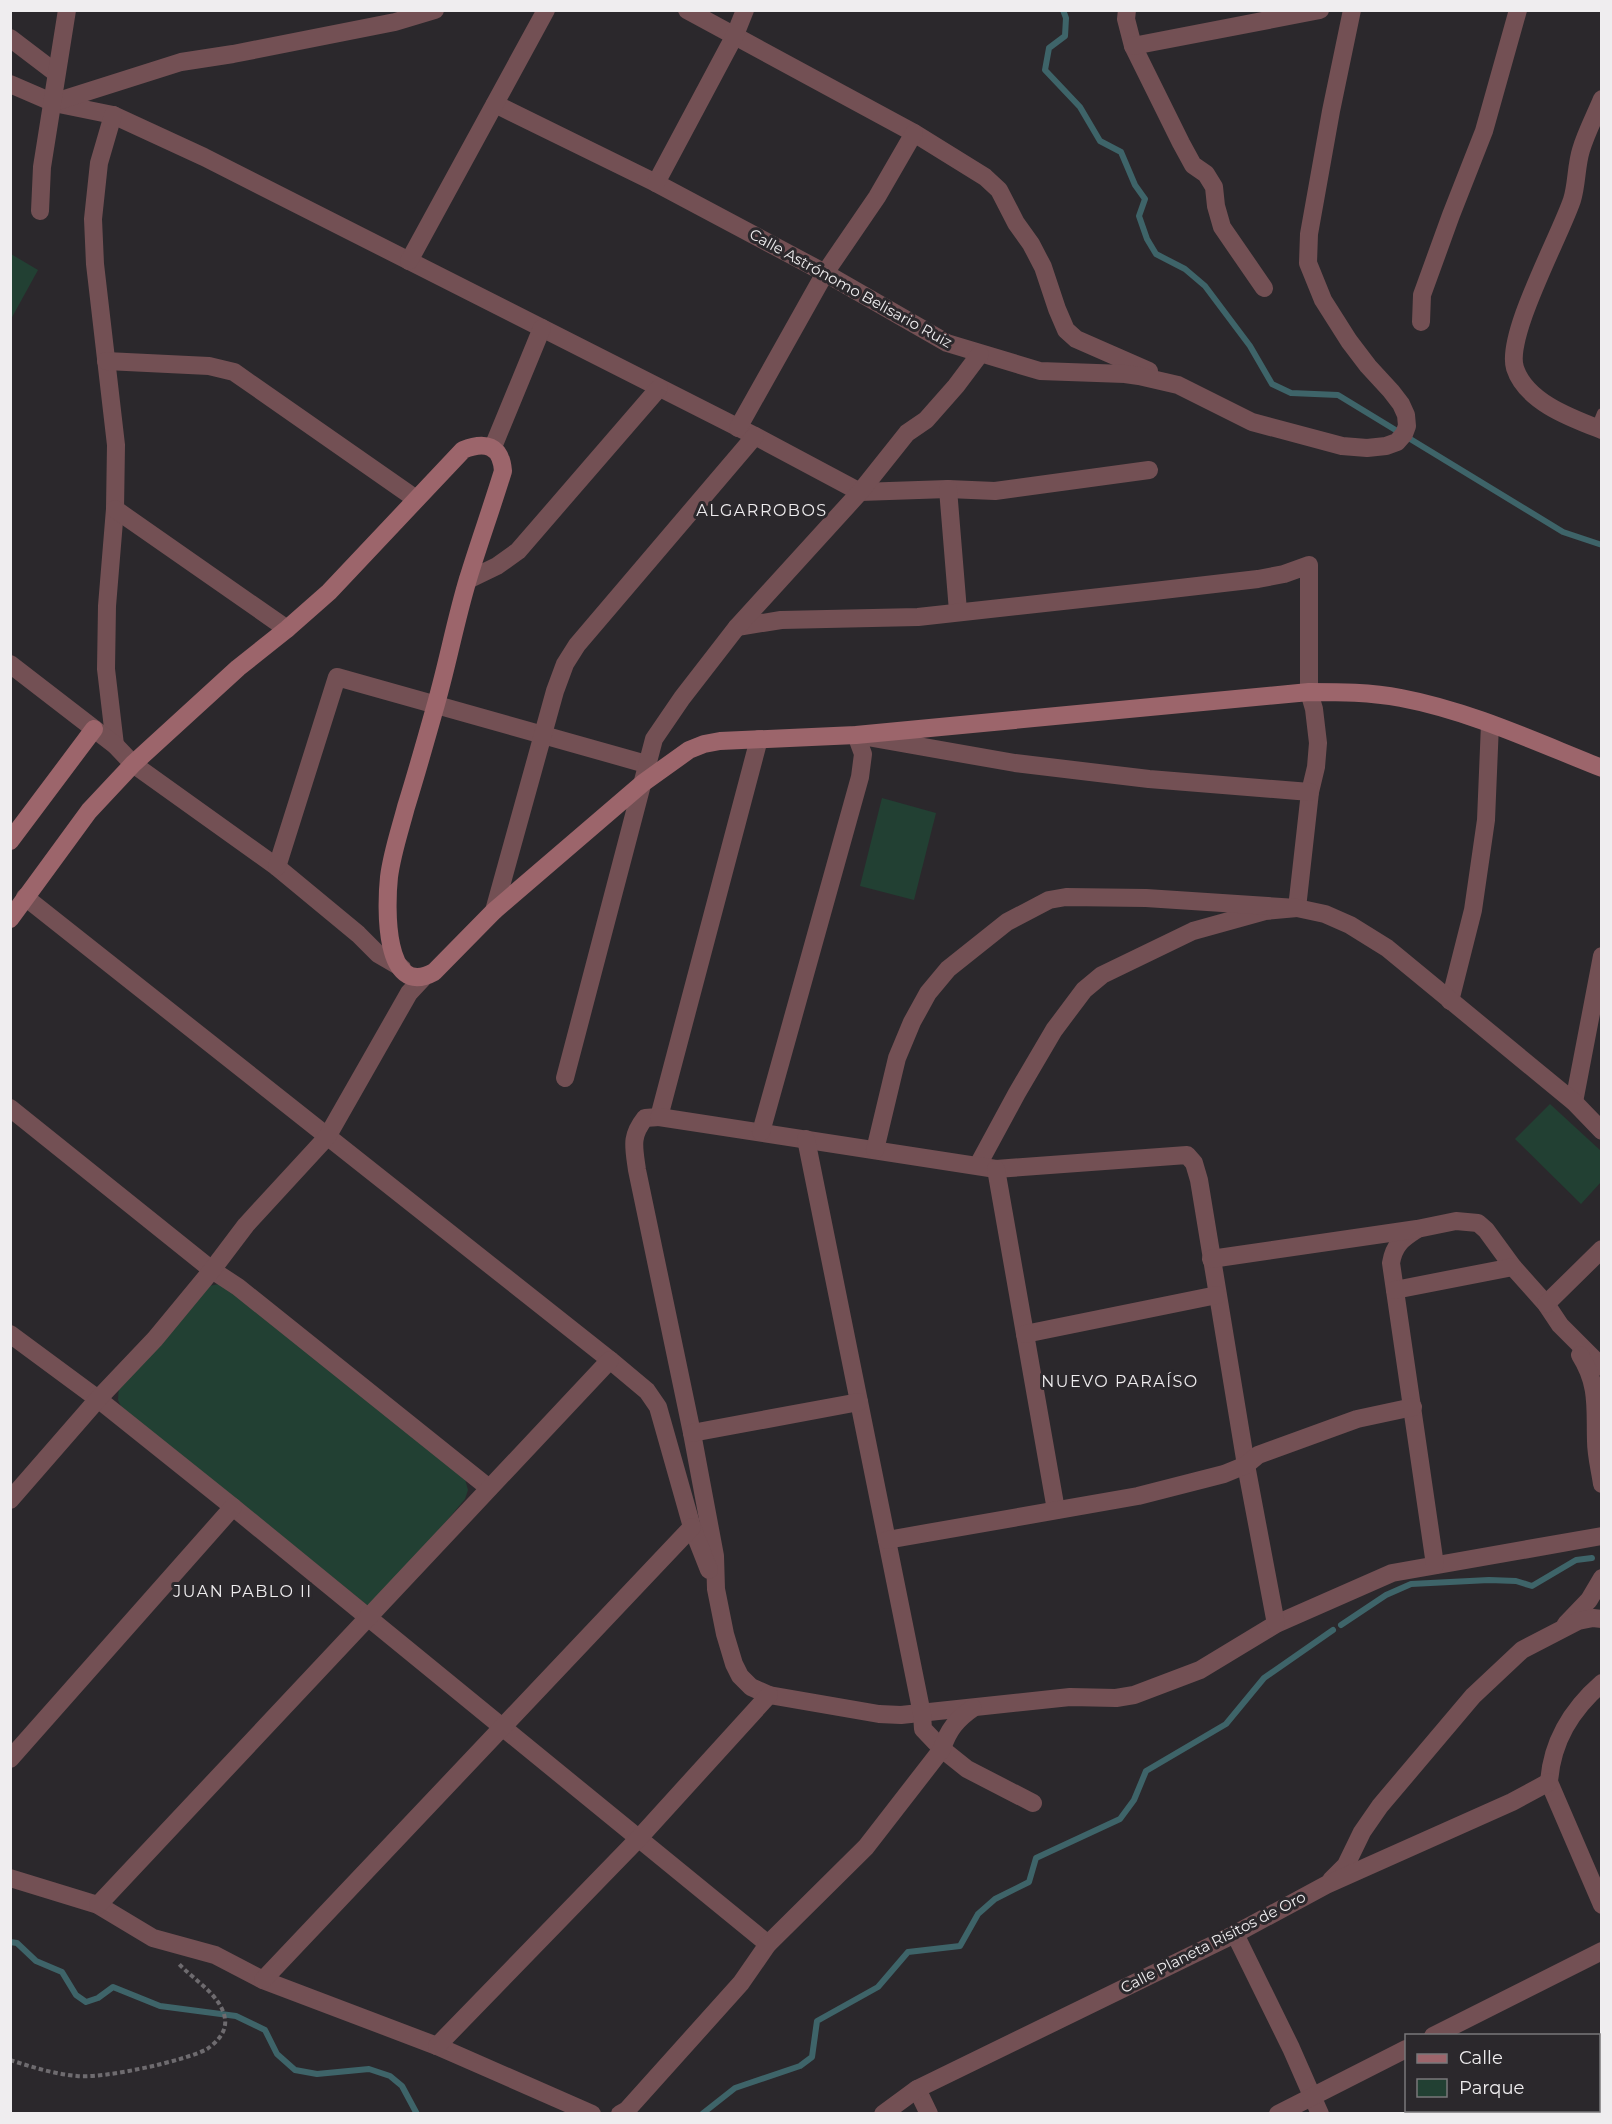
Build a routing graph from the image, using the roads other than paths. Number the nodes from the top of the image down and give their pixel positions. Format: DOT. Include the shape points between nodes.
graph roads {
  1 [pos="67,10"];
  2 [pos="435,10"];
  3 [pos="687,10"];
  4 [pos="745,10"];
  5 [pos="1127,10"];
  6 [pos="1320,10"];
  7 [pos="1352,10"];
  8 [pos="1518,10"];
  9 [pos="545,12"];
  10 [pos="735,35"];
  11 [pos="10,38"];
  12 [pos="1133,46"];
  13 [pos="56,73"];
  14 [pos="10,84"];
  15 [pos="1602,99"];
  16 [pos="54,103"];
  17 [pos="495,104"];
  18 [pos="113,115"];
  19 [pos="914,133"];
  20 [pos="656,183"];
  21 [pos="39,211"];
  22 [pos="409,261"];
  23 [pos="825,273"];
  24 [pos="1263,288"];
  25 [pos="1421,322"];
  26 [pos="542,328"];
  27 [pos="980,354"];
  28 [pos="106,361"];
  29 [pos="1178,385"];
  30 [pos="659,388"];
  31 [pos="1600,424"];
  32 [pos="746,432"];
  33 [pos="493,447"];
  34 [pos="1149,471"];
  35 [pos="948,489"];
  36 [pos="860,492"];
  37 [pos="416,499"];
  38 [pos="115,509"];
  39 [pos="468,580"];
  40 [pos="958,611"];
  41 [pos="737,627"];
  42 [pos="287,629"];
  43 [pos="10,664"];
  44 [pos="1309,692"];
  45 [pos="436,706"];
  46 [pos="1490,724"];
  47 [pos="94,729"];
  48 [pos="544,735"];
  49 [pos="856,735"];
  50 [pos="759,739"];
  51 [pos="115,745"];
  52 [pos="133,764"];
  53 [pos="646,764"];
  54 [pos="1602,768"];
  55 [pos="643,783"];
  56 [pos="1310,792"];
  57 [pos="10,841"];
  58 [pos="277,867"];
  59 [pos="25,897"];
  60 [pos="1297,908"];
  61 [pos="494,911"];
  62 [pos="10,919"];
  63 [pos="1602,956"];
  64 [pos="402,968"];
  65 [pos="423,978"];
  66 [pos="1450,1001"];
  67 [pos="565,1078"];
  68 [pos="1574,1102"];
  69 [pos="10,1108"];
  70 [pos="659,1117"];
  71 [pos="1602,1131"];
  72 [pos="761,1132"];
  73 [pos="327,1137"];
  74 [pos="806,1139"];
  75 [pos="875,1150"];
  76 [pos="987,1167"];
  77 [pos="1418,1228"];
  78 [pos="1602,1249"];
  79 [pos="1211,1259"];
  80 [pos="1513,1267"];
  81 [pos="212,1270"];
  82 [pos="1395,1290"];
  83 [pos="1217,1295"];
  84 [pos="1546,1304"];
  85 [pos="1560,1325"];
  86 [pos="10,1334"];
  87 [pos="1025,1334"];
  88 [pos="610,1360"];
  89 [pos="1602,1367"];
  90 [pos="98,1399"];
  91 [pos="859,1402"];
  92 [pos="1413,1407"];
  93 [pos="692,1432"];
  94 [pos="1246,1465"];
  95 [pos="1602,1484"];
  96 [pos="489,1488"];
  97 [pos="10,1500"];
  98 [pos="233,1507"];
  99 [pos="1056,1510"];
  100 [pos="692,1527"];
  101 [pos="1602,1536"];
  102 [pos="887,1540"];
  103 [pos="1435,1565"];
  104 [pos="1602,1578"];
  105 [pos="716,1589"];
  106 [pos="368,1618"];
  107 [pos="1602,1619"];
  108 [pos="1276,1624"];
  109 [pos="1558,1631"];
  110 [pos="1602,1683"];
  111 [pos="769,1695"];
  112 [pos="974,1707"];
  113 [pos="922,1713"];
  114 [pos="503,1727"];
  115 [pos="942,1749"];
  116 [pos="10,1759"];
  117 [pos="1549,1782"];
  118 [pos="1033,1803"];
  119 [pos="640,1837"];
  120 [pos="10,1878"];
  121 [pos="1326,1885"];
  122 [pos="98,1905"];
  123 [pos="1602,1905"];
  124 [pos="1235,1934"];
  125 [pos="768,1944"];
  126 [pos="1602,1952"];
  127 [pos="263,1980"];
  128 [pos="1437,2034"];
  129 [pos="437,2046"];
  130 [pos="1405,2050"];
  131 [pos="917,2089"];
  132 [pos="1312,2096"];
  133 [pos="592,2114"];
  134 [pos="620,2114"];
  135 [pos="884,2114"];
  136 [pos="929,2114"];
  137 [pos="1278,2114"];
  138 [pos="1320,2114"];
  1 -- 13 [label="street"];
  2 -- 16 [label="street" via="395,22 181,62"];
  3 -- 10 [label="street"];
  4 -- 10 [label="street"];
  5 -- 12 [label="street"];
  6 -- 12 [label="street"];
  7 -- 29 [label="street, Calle Astrónomo Belisario Ruiz" via="1309,234 1308,262 1323,300 1349,342 1401,404 1406,415 1404,435 1386,446 1342,446 1252,422"];
  8 -- 25 [label="street" via="1484,131 1422,295"];
  9 -- 17 [label="street"];
  10 -- 19 [label="street"];
  10 -- 20 [label="street"];
  11 -- 13 [label="street"];
  12 -- 24 [label="street" via="1193,165 1206,174 1214,187 1222,226"];
  13 -- 16 [label="street"];
  14 -- 16 [label="street"];
  15 -- 31 [label="street" via="1581,150 1572,199 1527,309 1513,357 1530,393 1542,402"];
  16 -- 18 [label="street"];
  16 -- 21 [label="street" via="42,167"];
  17 -- 20 [label="street, Calle Astrónomo Belisario Ruiz"];
  17 -- 22 [label="street"];
  18 -- 22 [label="street"];
  18 -- 28 [label="street" via="99,163 93,219"];
  19 -- 23 [label="street" via="877,197"];
  19 -- 29 [label="street" via="999,190 1043,267 1066,330 1076,339"];
  20 -- 23 [label="street, Calle Astrónomo Belisario Ruiz"];
  22 -- 26 [label="street"];
  23 -- 27 [label="street, Calle Astrónomo Belisario Ruiz" via="947,344"];
  23 -- 32 [label="street"];
  26 -- 30 [label="street"];
  26 -- 33 [label="street"];
  27 -- 29 [label="street, Calle Astrónomo Belisario Ruiz" via="1040,371 1125,374"];
  27 -- 36 [label="street" via="926,420 906,434"];
  28 -- 37 [label="street" via="208,366 234,372"];
  28 -- 38 [label="street" via="116,445"];
  30 -- 32 [label="street"];
  30 -- 39 [label="street" via="518,551"];
  32 -- 36 [label="street"];
  32 -- 48 [label="street" via="577,645 555,691"];
  33 -- 37 [label="street" via="477,444 463,450"];
  33 -- 39 [label="street" via="502,458 503,471"];
  34 -- 35 [label="street" via="994,491"];
  35 -- 36 [label="street"];
  35 -- 40 [label="street"];
  36 -- 41 [label="street"];
  37 -- 42 [label="street" via="329,592"];
  38 -- 42 [label="street"];
  38 -- 51 [label="street" via="106,658"];
  39 -- 45 [label="street"];
  40 -- 41 [label="street" via="781,620"];
  40 -- 44 [label="street" via="1258,579 1309,566"];
  41 -- 53 [label="street" via="659,731"];
  42 -- 52 [label="street"];
  43 -- 47 [label="street"];
  44 -- 46 [label="street" via="1402,698"];
  44 -- 49 [label="street"];
  44 -- 56 [label="street" via="1318,743"];
  45 -- 48 [label="street"];
  45 -- 58 [label="street" via="337,677"];
  45 -- 64 [label="street" via="393,851 389,877 388,937"];
  46 -- 54 [label="street"];
  46 -- 66 [label="street" via="1486,820 1473,910"];
  47 -- 51 [label="street"];
  47 -- 57 [label="street"];
  48 -- 53 [label="street"];
  48 -- 61 [label="street"];
  49 -- 50 [label="street"];
  49 -- 56 [label="street" via="1015,763"];
  49 -- 72 [label="street" via="862,754 860,777"];
  50 -- 55 [label="street" via="704,744 681,754"];
  50 -- 70 [label="street"];
  51 -- 52 [label="street"];
  52 -- 58 [label="street"];
  52 -- 59 [label="street" via="89,811"];
  53 -- 55 [label="street"];
  55 -- 61 [label="street"];
  55 -- 67 [label="street"];
  56 -- 60 [label="street"];
  58 -- 64 [label="street" via="378,954"];
  59 -- 62 [label="street"];
  59 -- 73 [label="street"];
  60 -- 66 [label="street" via="1350,925 1387,948"];
  60 -- 75 [label="street" via="1095,896 1048,900 1025,911 956,963 928,993 897,1058"];
  60 -- 76 [label="street" via="1265,911 1193,931 1102,975 1084,990 1054,1030 1017,1093"];
  61 -- 65 [label="street" via="434,972"];
  63 -- 68 [label="street"];
  64 -- 65 [label="street" via="412,977"];
  65 -- 73 [label="street" via="409,993"];
  66 -- 68 [label="street"];
  68 -- 71 [label="street"];
  69 -- 81 [label="street"];
  70 -- 72 [label="street"];
  70 -- 93 [label="street" via="645,1118 636,1129 634,1143"];
  72 -- 74 [label="street"];
  73 -- 81 [label="street" via="246,1225"];
  73 -- 88 [label="street"];
  74 -- 75 [label="street"];
  74 -- 91 [label="street"];
  75 -- 76 [label="street"];
  76 -- 79 [label="street" via="1186,1155 1194,1163 1199,1180"];
  76 -- 87 [label="street"];
  77 -- 79 [label="street"];
  77 -- 80 [label="street" via="1456,1221 1478,1223"];
  77 -- 82 [label="street" via="1399,1241 1393,1251"];
  78 -- 84 [label="street"];
  79 -- 83 [label="street"];
  80 -- 82 [label="street"];
  80 -- 84 [label="street"];
  81 -- 90 [label="street"];
  81 -- 96 [label="street"];
  82 -- 92 [label="street"];
  83 -- 87 [label="street"];
  83 -- 94 [label="street"];
  84 -- 85 [label="street"];
  85 -- 89 [label="street"];
  85 -- 95 [label="street" via="1593,1378"];
  86 -- 90 [label="street"];
  87 -- 99 [label="street"];
  88 -- 96 [label="street"];
  88 -- 100 [label="street" via="647,1391 658,1407"];
  90 -- 97 [label="street"];
  90 -- 98 [label="street"];
  91 -- 93 [label="street"];
  91 -- 102 [label="street"];
  92 -- 94 [label="street" via="1357,1419 1258,1455"];
  92 -- 103 [label="street"];
  93 -- 105 [label="street" via="714,1556"];
  94 -- 99 [label="street" via="1138,1496"];
  94 -- 108 [label="street"];
  96 -- 106 [label="street"];
  98 -- 106 [label="street"];
  98 -- 116 [label="street"];
  99 -- 102 [label="street"];
  100 -- 105 [label="street"];
  100 -- 114 [label="street"];
  101 -- 103 [label="street"];
  102 -- 113 [label="street"];
  103 -- 108 [label="street" via="1392,1573"];
  104 -- 109 [label="street" via="1589,1600"];
  105 -- 111 [label="street" via="734,1664 751,1687"];
  106 -- 114 [label="street"];
  106 -- 122 [label="street"];
  107 -- 109 [label="street" via="1578,1621"];
  108 -- 112 [label="street" via="1200,1670 1134,1695"];
  109 -- 121 [label="street" via="1521,1650 1473,1696 1380,1806 1346,1865"];
  110 -- 117 [label="street" via="1576,1708 1561,1732"];
  111 -- 113 [label="street" via="879,1714"];
  111 -- 119 [label="street"];
  112 -- 113 [label="street"];
  112 -- 115 [label="street" via="958,1718"];
  113 -- 115 [label="street" via="923,1729"];
  114 -- 119 [label="street"];
  114 -- 127 [label="street"];
  115 -- 118 [label="street" via="968,1769"];
  115 -- 125 [label="street" via="866,1847"];
  117 -- 121 [label="street, Calle Planeta Risitos de Oro"];
  117 -- 123 [label="street"];
  119 -- 125 [label="street"];
  119 -- 129 [label="street"];
  120 -- 122 [label="street"];
  121 -- 124 [label="street, Calle Planeta Risitos de Oro"];
  122 -- 127 [label="street" via="153,1938 216,1956"];
  124 -- 131 [label="street, Calle Planeta Risitos de Oro"];
  124 -- 132 [label="street"];
  125 -- 134 [label="street" via="741,1983"];
  126 -- 128 [label="street"];
  127 -- 129 [label="street"];
  129 -- 133 [label="street"];
  130 -- 132 [label="street"];
  131 -- 135 [label="street, Calle Planeta Risitos de Oro"];
  131 -- 136 [label="street"];
  132 -- 137 [label="street"];
  132 -- 138 [label="street"];
}
